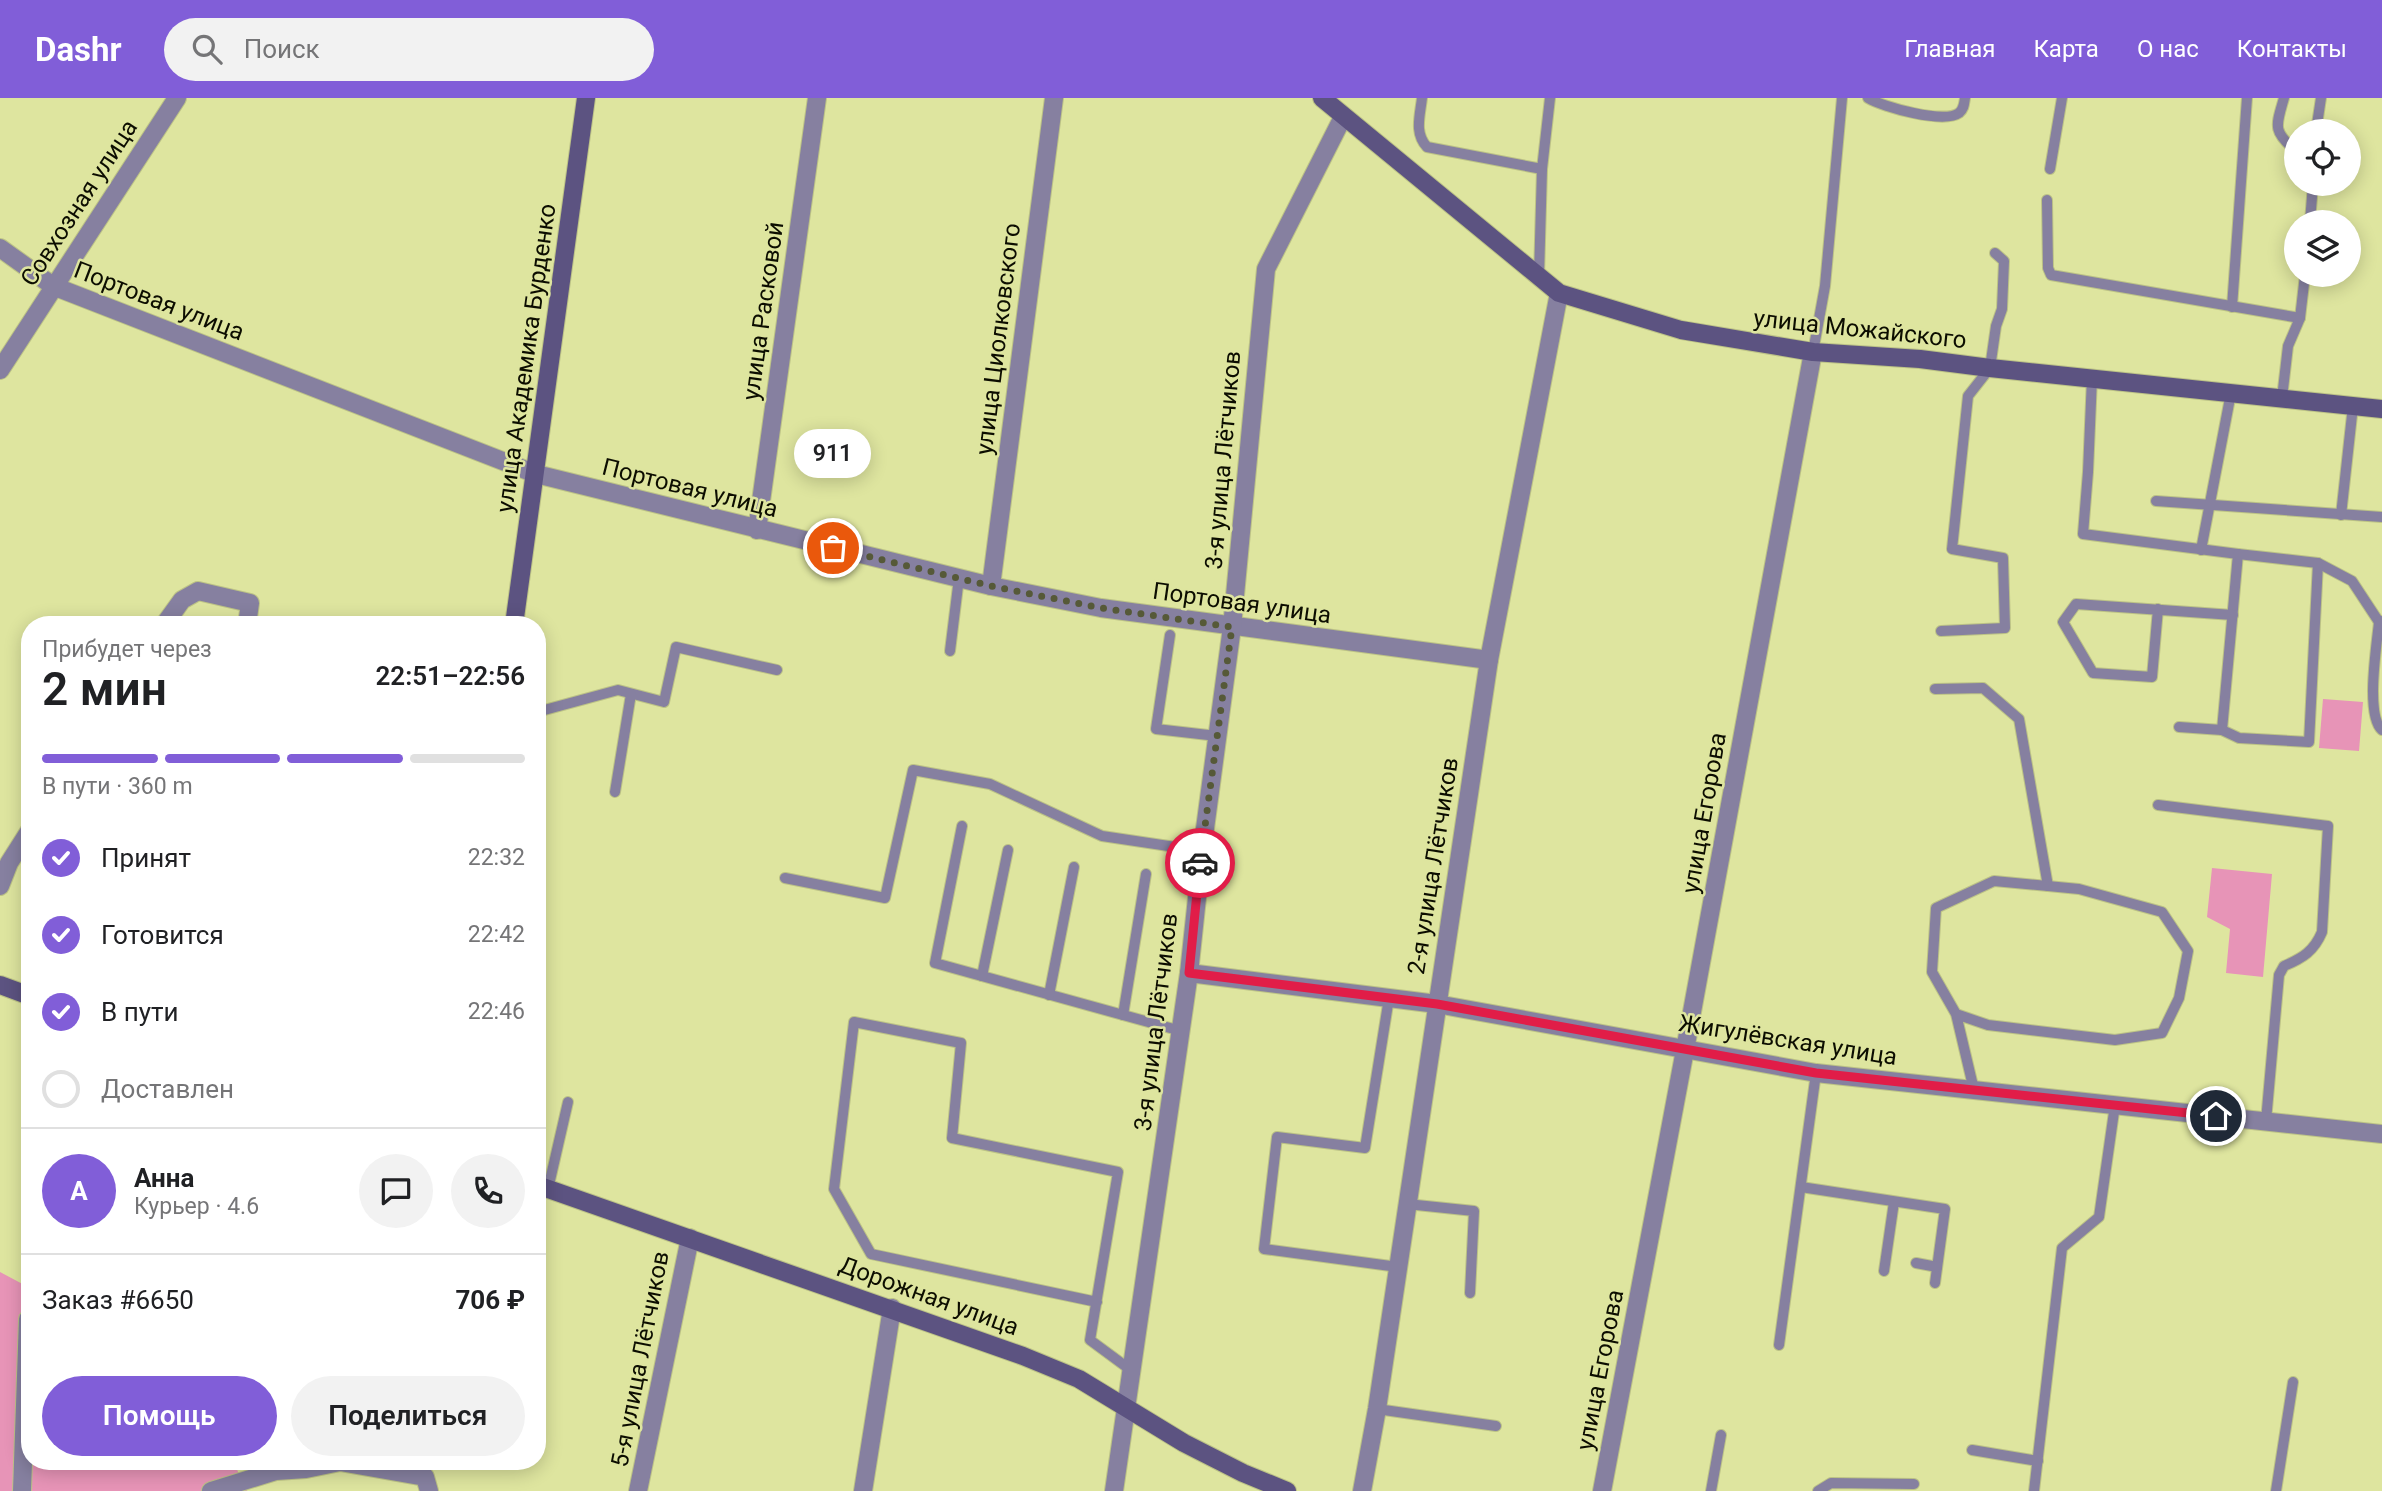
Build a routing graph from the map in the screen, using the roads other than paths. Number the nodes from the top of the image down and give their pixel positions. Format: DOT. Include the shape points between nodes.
graph roads {
  1 [pos="177,98"];
  2 [pos="586,98"];
  3 [pos="817,98"];
  4 [pos="1054,98"];
  5 [pos="1322,98"];
  6 [pos="1422,98"];
  7 [pos="1550,98"];
  8 [pos="1842,98"];
  9 [pos="1868,98"];
  10 [pos="1965,98"];
  11 [pos="2062,98"];
  12 [pos="2247,98"];
  13 [pos="2284,98"];
  14 [pos="2321,98"];
  15 [pos="1343,117"];
  16 [pos="2318,119"];
  17 [pos="2284,141"];
  18 [pos="1542,169"];
  19 [pos="2050,169"];
  20 [pos="2047,200"];
  21 [pos="0,248"];
  22 [pos="1995,253"];
  23 [pos="1539,276"];
  24 [pos="53,286"];
  25 [pos="2304,287"];
  26 [pos="1559,293"];
  27 [pos="2232,307"];
  28 [pos="2300,318"];
  29 [pos="1813,352"];
  30 [pos="1990,368"];
  31 [pos="0,370"];
  32 [pos="2092,378"];
  33 [pos="2231,393"];
  34 [pos="2282,398"];
  35 [pos="2353,406"];
  36 [pos="2382,409"];
  37 [pos="536,474"];
  38 [pos="2156,501"];
  39 [pos="2209,506"];
  40 [pos="2341,515"];
  41 [pos="2382,517"];
  42 [pos="757,530"];
  43 [pos="2201,550"];
  44 [pos="2238,554"];
  45 [pos="2318,564"];
  46 [pos="959,578"];
  47 [pos="991,586"];
  48 [pos="2158,609"];
  49 [pos="2233,615"];
  50 [pos="170,616"];
  51 [pos="248,616"];
  52 [pos="515,616"];
  53 [pos="2381,622"];
  54 [pos="1232,627"];
  55 [pos="1941,631"];
  56 [pos="1170,635"];
  57 [pos="950,652"];
  58 [pos="1489,660"];
  59 [pos="777,670"];
  60 [pos="1935,690"];
  61 [pos="631,694"];
  62 [pos="546,710"];
  63 [pos="2179,727"];
  64 [pos="2222,730"];
  65 [pos="2382,730"];
  66 [pos="1217,736"];
  67 [pos="615,792"];
  68 [pos="2158,805"];
  69 [pos="962,826"];
  70 [pos="21,844"];
  71 [pos="1008,850"];
  72 [pos="1202,850"];
  73 [pos="1074,867"];
  74 [pos="1146,874"];
  75 [pos="785,878"];
  76 [pos="0,886"];
  77 [pos="2048,886"];
  78 [pos="1189,973"];
  79 [pos="982,976"];
  80 [pos="0,985"];
  81 [pos="21,993"];
  82 [pos="1049,995"];
  83 [pos="1389,998"];
  84 [pos="1437,1004"];
  85 [pos="1956,1014"];
  86 [pos="1123,1015"];
  87 [pos="1181,1031"];
  88 [pos="1685,1050"];
  89 [pos="1816,1073"];
  90 [pos="1974,1090"];
  91 [pos="568,1102"];
  92 [pos="2115,1105"];
  93 [pos="2266,1121"];
  94 [pos="2382,1134"];
  95 [pos="546,1177"];
  96 [pos="1801,1187"];
  97 [pos="546,1188"];
  98 [pos="1894,1202"];
  99 [pos="1407,1204"];
  100 [pos="690,1238"];
  101 [pos="1916,1264"];
  102 [pos="1398,1267"];
  103 [pos="1937,1267"];
  104 [pos="1884,1271"];
  105 [pos="1935,1283"];
  106 [pos="1470,1293"];
  107 [pos="1097,1302"];
  108 [pos="892,1308"];
  109 [pos="1779,1345"];
  110 [pos="1132,1371"];
  111 [pos="2293,1382"];
  112 [pos="1127,1409"];
  113 [pos="1377,1409"];
  114 [pos="1496,1426"];
  115 [pos="1721,1435"];
  116 [pos="1972,1450"];
  117 [pos="2038,1461"];
  118 [pos="23,1470"];
  119 [pos="291,1470"];
  120 [pos="390,1470"];
  121 [pos="428,1476"];
  122 [pos="1914,1484"];
  123 [pos="22,1491"];
  124 [pos="212,1491"];
  125 [pos="638,1491"];
  126 [pos="863,1491"];
  127 [pos="1114,1491"];
  128 [pos="1287,1491"];
  129 [pos="1362,1491"];
  130 [pos="1602,1491"];
  131 [pos="1711,1491"];
  132 [pos="1818,1491"];
  133 [pos="2034,1491"];
  134 [pos="2276,1491"];
  1 -- 24 [label="street, Совхозная улица"];
  2 -- 37 [label="street, улица Академика Бурденко"];
  3 -- 42 [label="street, улица Расковой"];
  4 -- 47 [label="street, улица Циолковского"];
  5 -- 15 [label="street, улица Можайского"];
  6 -- 18 [label="lane" via="1418,131 1427,148"];
  7 -- 18 [label="lane"];
  8 -- 29 [label="lane, улица Егорова" via="1825,286"];
  9 -- 10 [label="lane" via="1878,105 1941,117 1957,115"];
  11 -- 19 [label="lane"];
  12 -- 27 [label="lane"];
  13 -- 17 [label="lane" via="2276,127"];
  14 -- 16 [label="lane"];
  15 -- 23 [label="street, улица Можайского"];
  15 -- 54 [label="street, 3-я улица Лётчиков" via="1266,269"];
  18 -- 23 [label="lane"];
  20 -- 27 [label="lane" via="2051,275"];
  21 -- 24 [label="street, Портовая улица"];
  22 -- 30 [label="lane" via="2004,261 2002,309"];
  23 -- 26 [label="street, улица Можайского"];
  24 -- 31 [label="street, Совхозная улица"];
  24 -- 37 [label="street, Портовая улица"];
  25 -- 28 [label="lane"];
  26 -- 29 [label="street, улица Можайского" via="1681,330"];
  26 -- 58 [label="street, 2-я улица Лётчиков"];
  27 -- 28 [label="lane"];
  28 -- 34 [label="lane" via="2288,346"];
  29 -- 30 [label="street, улица Можайского"];
  29 -- 88 [label="street, улица Егорова"];
  30 -- 32 [label="street, улица Можайского"];
  30 -- 55 [label="lane" via="1968,396 1952,549 2003,558 2005,628"];
  32 -- 33 [label="street, улица Можайского"];
  32 -- 43 [label="lane" via="2083,534"];
  33 -- 34 [label="street, улица Можайского"];
  33 -- 39 [label="lane"];
  34 -- 35 [label="street, улица Можайского"];
  35 -- 36 [label="street, улица Можайского"];
  35 -- 40 [label="lane"];
  37 -- 42 [label="street, Портовая улица"];
  37 -- 52 [label="street, улица Академика Бурденко"];
  38 -- 39 [label="lane"];
  39 -- 40 [label="lane"];
  39 -- 43 [label="lane"];
  40 -- 41 [label="lane"];
  42 -- 46 [label="street, Портовая улица"];
  43 -- 44 [label="lane"];
  44 -- 45 [label="lane"];
  44 -- 49 [label="lane"];
  45 -- 53 [label="lane" via="2352,581"];
  45 -- 64 [label="lane" via="2309,742 2239,738"];
  46 -- 47 [label="street, Портовая улица"];
  46 -- 57 [label="lane"];
  47 -- 54 [label="street, Портовая улица"];
  48 -- 48 [label="lane" via="2076,604 2063,622 2092,673 2152,677"];
  48 -- 49 [label="lane"];
  49 -- 64 [label="lane"];
  50 -- 51 [label="street" via="182,600 198,591 250,603"];
  53 -- 65 [label="lane" via="2372,708"];
  54 -- 58 [label="street, Портовая улица"];
  54 -- 66 [label="street, 3-я улица Лётчиков"];
  56 -- 66 [label="lane" via="1156,729"];
  58 -- 84 [label="street, 2-я улица Лётчиков"];
  59 -- 61 [label="lane" via="676,647 664,702"];
  60 -- 77 [label="lane" via="1983,688 2019,719"];
  61 -- 62 [label="lane" via="618,690"];
  61 -- 67 [label="lane"];
  63 -- 64 [label="lane"];
  66 -- 72 [label="street, 3-я улица Лётчиков"];
  68 -- 93 [label="lane" via="2328,826 2322,932 2316,946 2284,966 2279,975"];
  69 -- 79 [label="lane" via="935,964"];
  70 -- 76 [label="street"];
  71 -- 79 [label="lane"];
  72 -- 75 [label="lane" via="1102,836 990,784 913,770 885,898"];
  72 -- 78 [label="street, 3-я улица Лётчиков"];
  73 -- 82 [label="lane"];
  74 -- 86 [label="lane"];
  77 -- 85 [label="lane" via="1994,881 1936,908 1932,972"];
  77 -- 85 [label="lane" via="2079,889 2162,912 2189,951 2179,998 2162,1033 2115,1040 1988,1025"];
  78 -- 83 [label="street, Жигулёвская улица"];
  78 -- 87 [label="street, 3-я улица Лётчиков"];
  79 -- 82 [label="lane"];
  80 -- 81 [label="street"];
  82 -- 86 [label="lane"];
  83 -- 84 [label="street, Жигулёвская улица"];
  83 -- 102 [label="lane" via="1365,1148 1277,1137 1264,1249"];
  84 -- 88 [label="street, Жигулёвская улица"];
  84 -- 99 [label="street, 2-я улица Лётчиков"];
  85 -- 90 [label="lane"];
  86 -- 87 [label="lane"];
  87 -- 110 [label="street, 3-я улица Лётчиков"];
  88 -- 89 [label="street, Жигулёвская улица"];
  88 -- 130 [label="street, улица Егорова"];
  89 -- 90 [label="street, Жигулёвская улица"];
  89 -- 96 [label="lane"];
  90 -- 92 [label="street, Жигулёвская улица"];
  91 -- 95 [label="lane"];
  92 -- 93 [label="street, Жигулёвская улица"];
  92 -- 117 [label="lane" via="2099,1217 2062,1248"];
  93 -- 94 [label="street, Жигулёвская улица"];
  96 -- 98 [label="lane"];
  96 -- 109 [label="lane"];
  97 -- 100 [label="street, Дорожная улица"];
  98 -- 103 [label="lane" via="1945,1209"];
  98 -- 104 [label="lane"];
  99 -- 102 [label="street, 2-я улица Лётчиков"];
  99 -- 106 [label="lane" via="1474,1211"];
  100 -- 108 [label="street, Дорожная улица"];
  100 -- 125 [label="street, 5-я улица Лётчиков"];
  101 -- 103 [label="lane"];
  102 -- 113 [label="street, 2-я улица Лётчиков"];
  103 -- 105 [label="lane"];
  107 -- 107 [label="lane" via="1118,1172 953,1138 961,1043 854,1022 834,1189 871,1254"];
  107 -- 110 [label="lane" via="1090,1340"];
  108 -- 112 [label="street, Дорожная улица" via="1079,1379"];
  108 -- 126 [label="street"];
  110 -- 112 [label="street, 3-я улица Лётчиков"];
  111 -- 134 [label="lane"];
  112 -- 127 [label="street, 3-я улица Лётчиков"];
  112 -- 128 [label="street, Дорожная улица" via="1196,1450"];
  113 -- 114 [label="lane"];
  113 -- 129 [label="street, 2-я улица Лётчиков"];
  115 -- 131 [label="lane"];
  116 -- 117 [label="lane"];
  117 -- 133 [label="lane"];
  118 -- 123 [label="street"];
  119 -- 124 [label="street"];
  120 -- 121 [label="street"];
  122 -- 132 [label="lane" via="1831,1483"];
}
